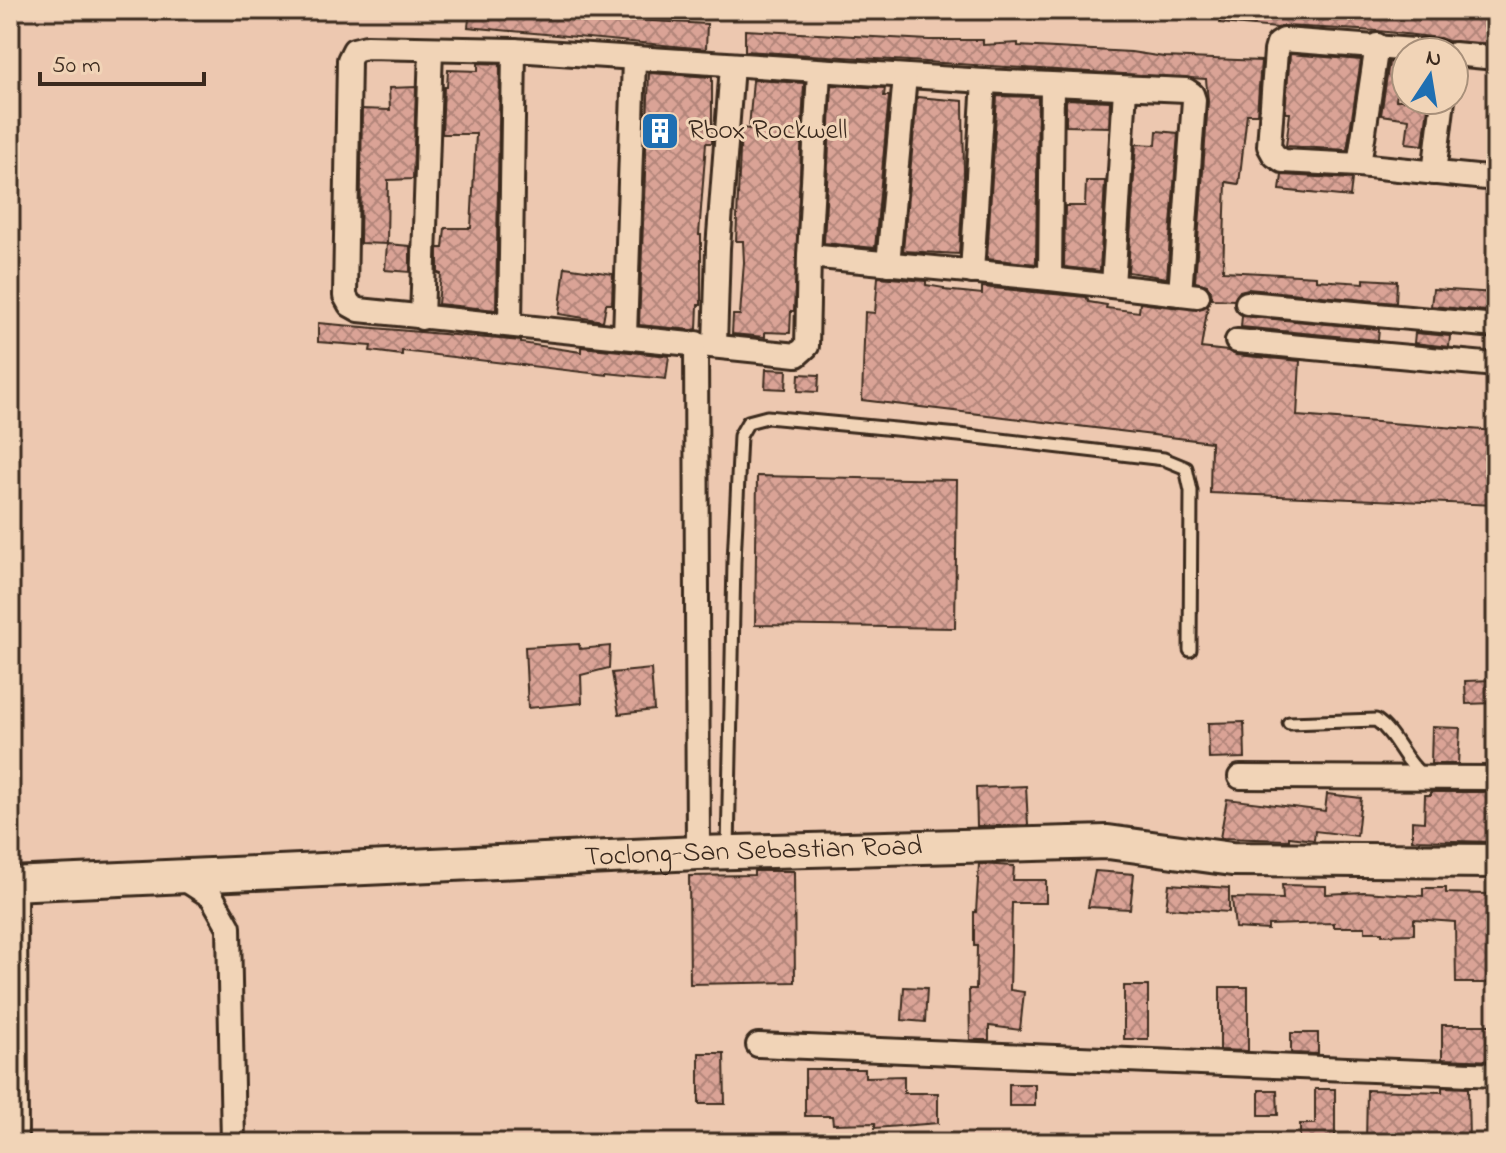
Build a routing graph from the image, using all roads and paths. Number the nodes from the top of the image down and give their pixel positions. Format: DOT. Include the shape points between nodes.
graph roads {
  1 [pos="1377,45"];
  2 [pos="1390,46"];
  3 [pos="431,49"];
  4 [pos="514,50"];
  5 [pos="1470,56"];
  6 [pos="1496,58"];
  7 [pos="634,60"];
  8 [pos="732,66"];
  9 [pos="819,71"];
  10 [pos="905,76"];
  11 [pos="984,81"];
  12 [pos="1052,85"];
  13 [pos="1125,89"];
  14 [pos="1441,116"];
  15 [pos="1359,165"];
  16 [pos="1434,173"];
  17 [pos="1496,179"];
  18 [pos="809,256"];
  19 [pos="888,264"];
  20 [pos="972,272"];
  21 [pos="1050,279"];
  22 [pos="1113,286"];
  23 [pos="1247,303"];
  24 [pos="422,318"];
  25 [pos="510,324"];
  26 [pos="1496,326"];
  27 [pos="625,336"];
  28 [pos="1237,341"];
  29 [pos="706,344"];
  30 [pos="1496,365"];
  31 [pos="1190,650"];
  32 [pos="1289,723"];
  33 [pos="1240,777"];
  34 [pos="1424,777"];
  35 [pos="1496,778"];
  36 [pos="713,852"];
  37 [pos="1496,861"];
  38 [pos="180,876"];
  39 [pos="13,884"];
  40 [pos="758,1045"];
  41 [pos="1496,1075"];
  42 [pos="16,1143"];
  43 [pos="233,1143"];
  1 -- 2 [label="street"];
  1 -- 15 [label="street"];
  1 -- 15 [label="street" via="1284,40 1276,51 1269,146 1274,155 1283,161"];
  3 -- 4 [label="street"];
  3 -- 24 [label="street"];
  3 -- 24 [label="street" via="366,47 354,50 349,60 345,296 359,310"];
  4 -- 7 [label="street"];
  4 -- 25 [label="street"];
  5 -- 6 [label="street"];
  7 -- 8 [label="street"];
  7 -- 27 [label="street"];
  8 -- 9 [label="street"];
  8 -- 29 [label="street"];
  9 -- 10 [label="street"];
  9 -- 18 [label="street"];
  10 -- 11 [label="street"];
  10 -- 19 [label="street"];
  11 -- 12 [label="street"];
  11 -- 20 [label="street"];
  12 -- 13 [label="street"];
  12 -- 21 [label="street"];
  13 -- 22 [label="street"];
  13 -- 22 [label="street" via="1186,90 1194,100 1189,295"];
  14 -- 16 [label="street"];
  15 -- 16 [label="street"];
  16 -- 17 [label="street"];
  18 -- 19 [label="street"];
  18 -- 29 [label="street" via="803,351 797,355"];
  19 -- 20 [label="street"];
  20 -- 21 [label="street"];
  21 -- 22 [label="street"];
  23 -- 26 [label="street"];
  24 -- 25 [label="street"];
  25 -- 27 [label="street"];
  27 -- 29 [label="street"];
  28 -- 30 [label="street"];
  29 -- 36 [label="street"];
  31 -- 36 [label="lane" via="1191,491 1186,468 1164,459 959,435 767,417 748,422 740,436"];
  32 -- 34 [label="lane" via="1376,720"];
  33 -- 34 [label="street"];
  34 -- 35 [label="street"];
  36 -- 37 [label="street, Toclong-San Sebastian Road" via="1108,842 1232,859"];
  36 -- 38 [label="street, Toclong-San Sebastian Road"];
  38 -- 39 [label="street, Toclong-San Sebastian Road"];
  38 -- 43 [label="street" via="212,897 229,927"];
  39 -- 42 [label="street"];
  40 -- 41 [label="street"];
}
